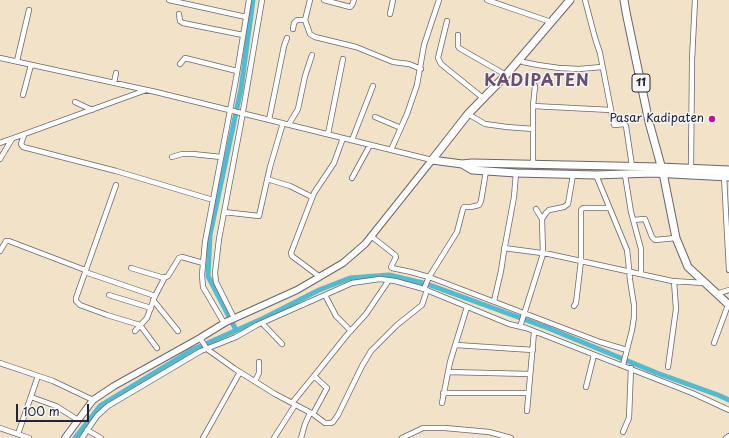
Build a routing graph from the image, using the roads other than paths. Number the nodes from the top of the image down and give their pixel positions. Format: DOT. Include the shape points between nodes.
graph roads {
  1 [pos="169,0"];
  2 [pos="249,0"];
  3 [pos="262,0"];
  4 [pos="310,0"];
  5 [pos="324,0"];
  6 [pos="354,0"];
  7 [pos="393,0"];
  8 [pos="439,0"];
  9 [pos="487,0"];
  10 [pos="570,0"];
  11 [pos="585,0"];
  12 [pos="624,0"];
  13 [pos="695,0"];
  14 [pos="499,2"];
  15 [pos="29,10"];
  16 [pos="179,14"];
  17 [pos="390,14"];
  18 [pos="246,17"];
  19 [pos="305,20"];
  20 [pos="447,21"];
  21 [pos="551,22"];
  22 [pos="293,29"];
  23 [pos="243,35"];
  24 [pos="458,35"];
  25 [pos="288,38"];
  26 [pos="312,54"];
  27 [pos="0,58"];
  28 [pos="343,59"];
  29 [pos="518,60"];
  30 [pos="17,61"];
  31 [pos="180,64"];
  32 [pos="31,65"];
  33 [pos="602,67"];
  34 [pos="420,69"];
  35 [pos="237,71"];
  36 [pos="116,73"];
  37 [pos="506,75"];
  38 [pos="114,83"];
  39 [pos="373,86"];
  40 [pos="535,86"];
  41 [pos="146,90"];
  42 [pos="23,95"];
  43 [pos="483,98"];
  44 [pos="75,102"];
  45 [pos="533,106"];
  46 [pos="92,110"];
  47 [pos="231,110"];
  48 [pos="611,110"];
  49 [pos="242,113"];
  50 [pos="468,114"];
  51 [pos="375,117"];
  52 [pos="269,120"];
  53 [pos="283,123"];
  54 [pos="289,124"];
  55 [pos="401,128"];
  56 [pos="533,129"];
  57 [pos="328,134"];
  58 [pos="24,135"];
  59 [pos="343,138"];
  60 [pos="12,139"];
  61 [pos="352,140"];
  62 [pos="0,143"];
  63 [pos="370,145"];
  64 [pos="391,150"];
  65 [pos="172,157"];
  66 [pos="221,158"];
  67 [pos="0,159"];
  68 [pos="432,160"];
  69 [pos="462,164"];
  70 [pos="533,165"];
  71 [pos="632,166"];
  72 [pos="691,168"];
  73 [pos="661,170"];
  74 [pos="729,170"];
  75 [pos="486,171"];
  76 [pos="516,173"];
  77 [pos="573,175"];
  78 [pos="596,175"];
  79 [pos="625,175"];
  80 [pos="726,177"];
  81 [pos="352,178"];
  82 [pos="267,179"];
  83 [pos="116,185"];
  84 [pos="312,197"];
  85 [pos="213,200"];
  86 [pos="609,208"];
  87 [pos="536,209"];
  88 [pos="224,212"];
  89 [pos="542,219"];
  90 [pos="633,220"];
  91 [pos="728,234"];
  92 [pos="371,236"];
  93 [pos="676,238"];
  94 [pos="504,248"];
  95 [pos="0,251"];
  96 [pos="543,254"];
  97 [pos="581,261"];
  98 [pos="203,263"];
  99 [pos="131,268"];
  100 [pos="729,270"];
  101 [pos="85,271"];
  102 [pos="629,271"];
  103 [pos="641,274"];
  104 [pos="165,277"];
  105 [pos="320,277"];
  106 [pos="429,278"];
  107 [pos="389,280"];
  108 [pos="674,281"];
  109 [pos="704,283"];
  110 [pos="425,288"];
  111 [pos="729,290"];
  112 [pos="716,294"];
  113 [pos="108,295"];
  114 [pos="325,295"];
  115 [pos="154,298"];
  116 [pos="494,302"];
  117 [pos="729,305"];
  118 [pos="574,306"];
  119 [pos="467,307"];
  120 [pos="151,308"];
  121 [pos="524,313"];
  122 [pos="233,318"];
  123 [pos="225,322"];
  124 [pos="262,323"];
  125 [pos="140,325"];
  126 [pos="520,326"];
  127 [pos="134,331"];
  128 [pos="178,331"];
  129 [pos="351,331"];
  130 [pos="534,332"];
  131 [pos="201,340"];
  132 [pos="714,342"];
  133 [pos="282,344"];
  134 [pos="456,344"];
  135 [pos="157,348"];
  136 [pos="206,349"];
  137 [pos="533,350"];
  138 [pos="627,351"];
  139 [pos="594,355"];
  140 [pos="259,362"];
  141 [pos="0,363"];
  142 [pos="624,364"];
  143 [pos="668,367"];
  144 [pos="631,368"];
  145 [pos="240,372"];
  146 [pos="448,372"];
  147 [pos="530,374"];
  148 [pos="38,376"];
  149 [pos="314,376"];
  150 [pos="255,381"];
  151 [pos="586,387"];
  152 [pos="444,393"];
  153 [pos="528,393"];
  154 [pos="31,398"];
  155 [pos="94,400"];
  156 [pos="293,404"];
  157 [pos="442,404"];
  158 [pos="729,410"];
  159 [pos="527,411"];
  160 [pos="311,414"];
  161 [pos="78,420"];
  162 [pos="0,428"];
  163 [pos="87,430"];
  164 [pos="623,432"];
  165 [pos="18,434"];
  166 [pos="729,436"];
  167 [pos="29,438"];
  168 [pos="65,438"];
  169 [pos="82,438"];
  170 [pos="101,438"];
  171 [pos="203,438"];
  172 [pos="274,438"];
  173 [pos="301,438"];
  174 [pos="402,438"];
  175 [pos="511,438"];
  176 [pos="726,438"];
  1 -- 18 [label="street"];
  2 -- 18 [label="street"];
  3 -- 49 [label="street"];
  4 -- 19 [label="street"];
  5 -- 6 [label="street" via="350,7"];
  7 -- 17 [label="street"];
  8 -- 34 [label="street" via="424,45"];
  9 -- 14 [label="street"];
  10 -- 21 [label="main road"];
  11 -- 33 [label="street"];
  12 -- 73 [label="main road, 11"];
  13 -- 72 [label="street"];
  14 -- 21 [label="street"];
  15 -- 30 [label="street"];
  16 -- 23 [label="street" via="183,23"];
  18 -- 23 [label="street"];
  19 -- 22 [label="street" via="297,20"];
  19 -- 34 [label="street" via="310,34 314,37 356,46 392,62 409,64"];
  20 -- 43 [label="street" via="438,58 440,64"];
  21 -- 29 [label="main road"];
  23 -- 35 [label="street"];
  24 -- 37 [label="street" via="459,48"];
  25 -- 52 [label="street" via="284,46"];
  26 -- 54 [label="street" via="298,109"];
  27 -- 30 [label="street"];
  28 -- 57 [label="street"];
  29 -- 33 [label="street" via="559,68"];
  29 -- 37 [label="main road"];
  30 -- 32 [label="street"];
  31 -- 35 [label="street" via="185,58"];
  32 -- 38 [label="street"];
  32 -- 42 [label="street"];
  33 -- 48 [label="street"];
  34 -- 55 [label="street" via="417,85"];
  35 -- 47 [label="street"];
  36 -- 38 [label="street"];
  37 -- 43 [label="main road"];
  38 -- 41 [label="street"];
  39 -- 61 [label="street"];
  40 -- 45 [label="street"];
  41 -- 46 [label="street"];
  41 -- 47 [label="street"];
  43 -- 50 [label="main road"];
  44 -- 46 [label="street"];
  45 -- 48 [label="street"];
  45 -- 56 [label="street"];
  46 -- 58 [label="street"];
  47 -- 49 [label="street"];
  47 -- 66 [label="street"];
  48 -- 71 [label="street" via="614,125 626,126"];
  49 -- 52 [label="street"];
  49 -- 88 [label="street"];
  50 -- 56 [label="street" via="485,124"];
  50 -- 68 [label="main road"];
  51 -- 55 [label="street"];
  52 -- 53 [label="street"];
  53 -- 54 [label="street"];
  53 -- 82 [label="street"];
  54 -- 57 [label="street"];
  55 -- 64 [label="street"];
  56 -- 70 [label="street"];
  57 -- 59 [label="street"];
  58 -- 60 [label="street"];
  58 -- 85 [label="street" via="21,144 23,147"];
  59 -- 61 [label="street"];
  59 -- 84 [label="street" via="334,163"];
  60 -- 62 [label="street"];
  60 -- 67 [label="street"];
  61 -- 63 [label="street"];
  63 -- 64 [label="street"];
  63 -- 81 [label="street"];
  64 -- 68 [label="street"];
  65 -- 66 [label="street" via="194,154"];
  66 -- 85 [label="street"];
  68 -- 69 [label="main road"];
  68 -- 92 [label="main road"];
  69 -- 70 [label="main road"];
  69 -- 75 [label="main road" via="472,170"];
  70 -- 71 [label="main road"];
  71 -- 73 [label="main road"];
  72 -- 73 [label="main road"];
  72 -- 74 [label="main road"];
  73 -- 79 [label="main road"];
  73 -- 80 [label="main road"];
  73 -- 93 [label="main road, 11"];
  75 -- 76 [label="main road"];
  75 -- 106 [label="street" via="481,202 479,205 464,207 457,232"];
  76 -- 77 [label="main road"];
  76 -- 94 [label="street"];
  77 -- 78 [label="main road"];
  77 -- 89 [label="street" via="568,204 549,210"];
  78 -- 79 [label="main road"];
  78 -- 86 [label="street"];
  79 -- 90 [label="street"];
  80 -- 91 [label="street"];
  82 -- 84 [label="street" via="290,186"];
  82 -- 88 [label="street" via="259,216"];
  83 -- 101 [label="street"];
  84 -- 105 [label="street" via="291,253"];
  85 -- 98 [label="street"];
  86 -- 97 [label="street" via="581,210"];
  86 -- 102 [label="street" via="627,250"];
  87 -- 89 [label="street"];
  88 -- 122 [label="street" via="215,273 216,282"];
  89 -- 96 [label="street"];
  90 -- 93 [label="street" via="645,219 654,240"];
  90 -- 103 [label="street" via="641,249"];
  91 -- 100 [label="street"];
  92 -- 105 [label="main road" via="343,264"];
  92 -- 106 [label="street" via="396,256 391,268"];
  93 -- 109 [label="main road, 11" via="688,267"];
  94 -- 96 [label="street"];
  94 -- 116 [label="street" via="502,271"];
  95 -- 101 [label="street" via="9,241"];
  96 -- 97 [label="street"];
  96 -- 121 [label="street"];
  97 -- 102 [label="street"];
  97 -- 118 [label="street"];
  98 -- 104 [label="street" via="179,258"];
  98 -- 123 [label="street" via="203,287"];
  99 -- 104 [label="street"];
  101 -- 115 [label="street"];
  101 -- 125 [label="street" via="76,298 77,303"];
  102 -- 103 [label="street"];
  102 -- 138 [label="street" via="634,317"];
  103 -- 108 [label="street"];
  104 -- 115 [label="street"];
  105 -- 122 [label="main road"];
  106 -- 110 [label="street"];
  106 -- 116 [label="street"];
  107 -- 110 [label="street"];
  107 -- 114 [label="street" via="352,283"];
  107 -- 129 [label="street" via="374,304"];
  108 -- 109 [label="street"];
  108 -- 143 [label="street" via="676,309"];
  109 -- 112 [label="main road, 11"];
  110 -- 119 [label="street"];
  110 -- 160 [label="street" via="422,305 397,324 371,351 333,422 325,423"];
  111 -- 112 [label="street"];
  112 -- 117 [label="main road, 11"];
  113 -- 120 [label="street"];
  114 -- 124 [label="street"];
  114 -- 129 [label="street" via="337,317"];
  115 -- 120 [label="street"];
  115 -- 128 [label="street"];
  116 -- 121 [label="street"];
  117 -- 132 [label="street"];
  119 -- 126 [label="street"];
  119 -- 134 [label="street"];
  120 -- 125 [label="street" via="147,318"];
  121 -- 126 [label="street"];
  121 -- 138 [label="street"];
  122 -- 123 [label="main road"];
  123 -- 131 [label="main road"];
  124 -- 133 [label="street"];
  124 -- 136 [label="street"];
  125 -- 127 [label="street"];
  125 -- 135 [label="street"];
  126 -- 130 [label="street"];
  129 -- 149 [label="street"];
  130 -- 137 [label="street"];
  130 -- 139 [label="street"];
  131 -- 136 [label="street"];
  131 -- 155 [label="main road" via="114,386"];
  134 -- 137 [label="street"];
  134 -- 146 [label="street"];
  136 -- 145 [label="street"];
  136 -- 163 [label="street" via="116,400 97,416"];
  137 -- 147 [label="street"];
  138 -- 142 [label="street"];
  139 -- 142 [label="street"];
  139 -- 151 [label="street"];
  140 -- 150 [label="street" via="259,373"];
  141 -- 148 [label="street"];
  142 -- 144 [label="street"];
  144 -- 158 [label="street"];
  144 -- 164 [label="street" via="629,418"];
  145 -- 150 [label="street"];
  145 -- 171 [label="street"];
  146 -- 147 [label="street"];
  146 -- 152 [label="street"];
  147 -- 153 [label="street"];
  148 -- 154 [label="street"];
  148 -- 155 [label="street"];
  149 -- 156 [label="street"];
  149 -- 160 [label="street" via="327,388"];
  150 -- 156 [label="street"];
  152 -- 153 [label="street"];
  152 -- 157 [label="street"];
  153 -- 159 [label="street"];
  154 -- 161 [label="street" via="56,406"];
  154 -- 165 [label="street"];
  155 -- 161 [label="main road"];
  156 -- 160 [label="street"];
  156 -- 172 [label="street"];
  160 -- 173 [label="street"];
  161 -- 168 [label="main road"];
  162 -- 165 [label="street"];
  163 -- 169 [label="street"];
  163 -- 170 [label="street"];
  165 -- 167 [label="street"];
  166 -- 176 [label="street"];
  174 -- 175 [label="street" via="423,428 489,432"];
}
